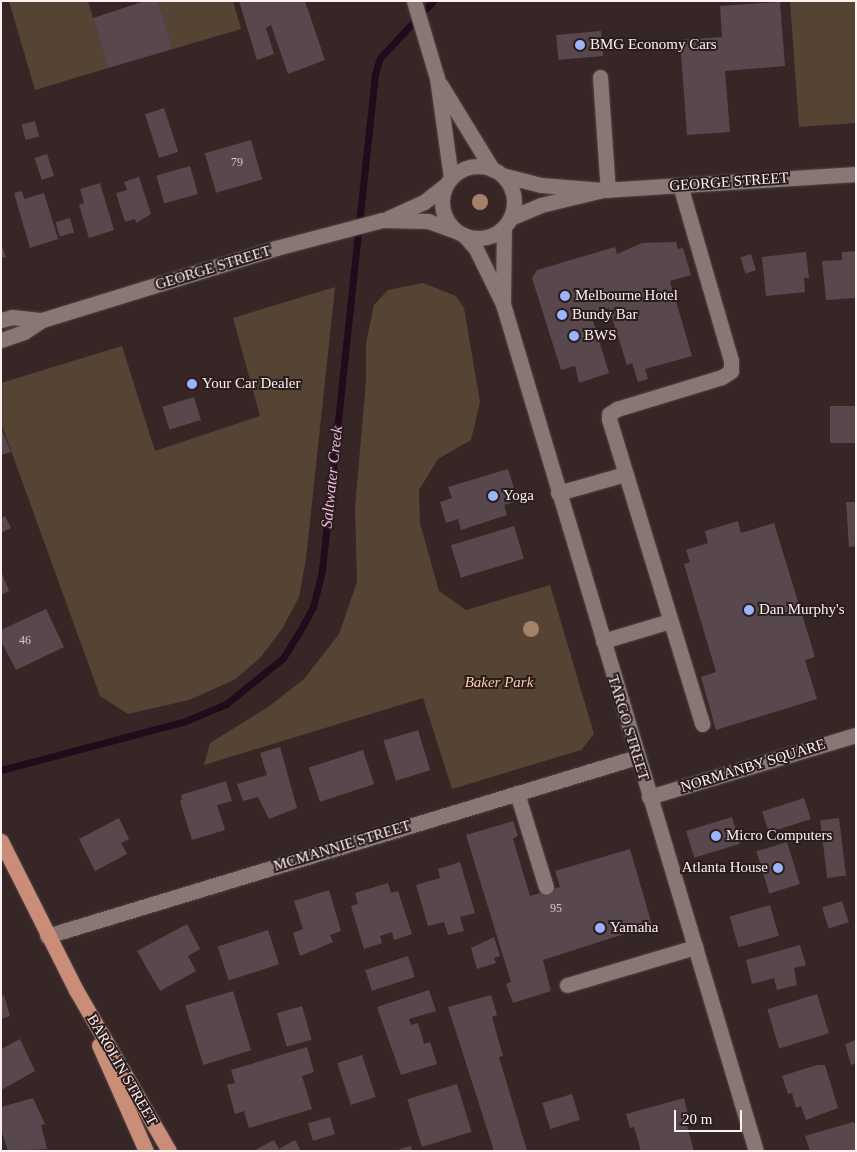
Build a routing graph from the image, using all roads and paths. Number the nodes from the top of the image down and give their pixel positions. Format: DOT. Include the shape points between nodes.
graph roads {
  1 [pos="414,1"];
  2 [pos="435,73"];
  3 [pos="600,77"];
  4 [pos="497,172"];
  5 [pos="856,174"];
  6 [pos="448,181"];
  7 [pos="680,185"];
  8 [pos="606,190"];
  9 [pos="384,220"];
  10 [pos="507,223"];
  11 [pos="460,233"];
  12 [pos="503,304"];
  13 [pos="1,320"];
  14 [pos="42,320"];
  15 [pos="1,340"];
  16 [pos="625,474"];
  17 [pos="558,493"];
  18 [pos="670,621"];
  19 [pos="603,641"];
  20 [pos="702,724"];
  21 [pos="856,735"];
  22 [pos="637,757"];
  23 [pos="517,793"];
  24 [pos="649,797"];
  25 [pos="2,846"];
  26 [pos="546,887"];
  27 [pos="47,936"];
  28 [pos="695,947"];
  29 [pos="567,985"];
  30 [pos="76,990"];
  31 [pos="146,1151"];
  32 [pos="169,1151"];
  33 [pos="756,1151"];
  1 -- 2 [label="street"];
  2 -- 4 [label="street"];
  2 -- 6 [label="street"];
  3 -- 8 [label="street"];
  4 -- 6 [label="street" via="471,166"];
  4 -- 8 [label="street, GEORGE STREET" via="541,185"];
  4 -- 10 [label="street" via="514,195"];
  5 -- 7 [label="street, GEORGE STREET"];
  6 -- 9 [label="street, GEORGE STREET" via="424,202"];
  6 -- 11 [label="street" via="442,205 449,224"];
  7 -- 8 [label="street, GEORGE STREET"];
  7 -- 16 [label="street" via="731,361 731,371 610,414"];
  8 -- 10 [label="street, GEORGE STREET" via="541,205"];
  9 -- 11 [label="street, GEORGE STREET" via="428,221"];
  9 -- 14 [label="street, GEORGE STREET"];
  10 -- 11 [label="street" via="485,237"];
  10 -- 12 [label="street, TARGO STREET"];
  11 -- 12 [label="street, TARGO STREET" via="476,249"];
  12 -- 17 [label="street, TARGO STREET"];
  13 -- 14 [label="street, GEORGE STREET" via="12,317"];
  14 -- 15 [label="street, GEORGE STREET" via="24,332"];
  16 -- 17 [label="street"];
  16 -- 18 [label="street"];
  17 -- 19 [label="street, TARGO STREET"];
  18 -- 19 [label="street"];
  18 -- 20 [label="street"];
  19 -- 22 [label="street, TARGO STREET"];
  21 -- 24 [label="street, NORMANBY SQUARE"];
  22 -- 23 [label="street, MCMANNIE STREET"];
  22 -- 24 [label="street, TARGO STREET"];
  23 -- 26 [label="street"];
  23 -- 27 [label="street, MCMANNIE STREET"];
  24 -- 28 [label="street, TARGO STREET"];
  25 -- 27 [label="main road, BAROLIN STREET"];
  27 -- 30 [label="main road, BAROLIN STREET"];
  28 -- 29 [label="street"];
  28 -- 33 [label="street, TARGO STREET"];
  30 -- 31 [label="main road, BAROLIN STREET"];
  30 -- 32 [label="main road, BAROLIN STREET"];
}
